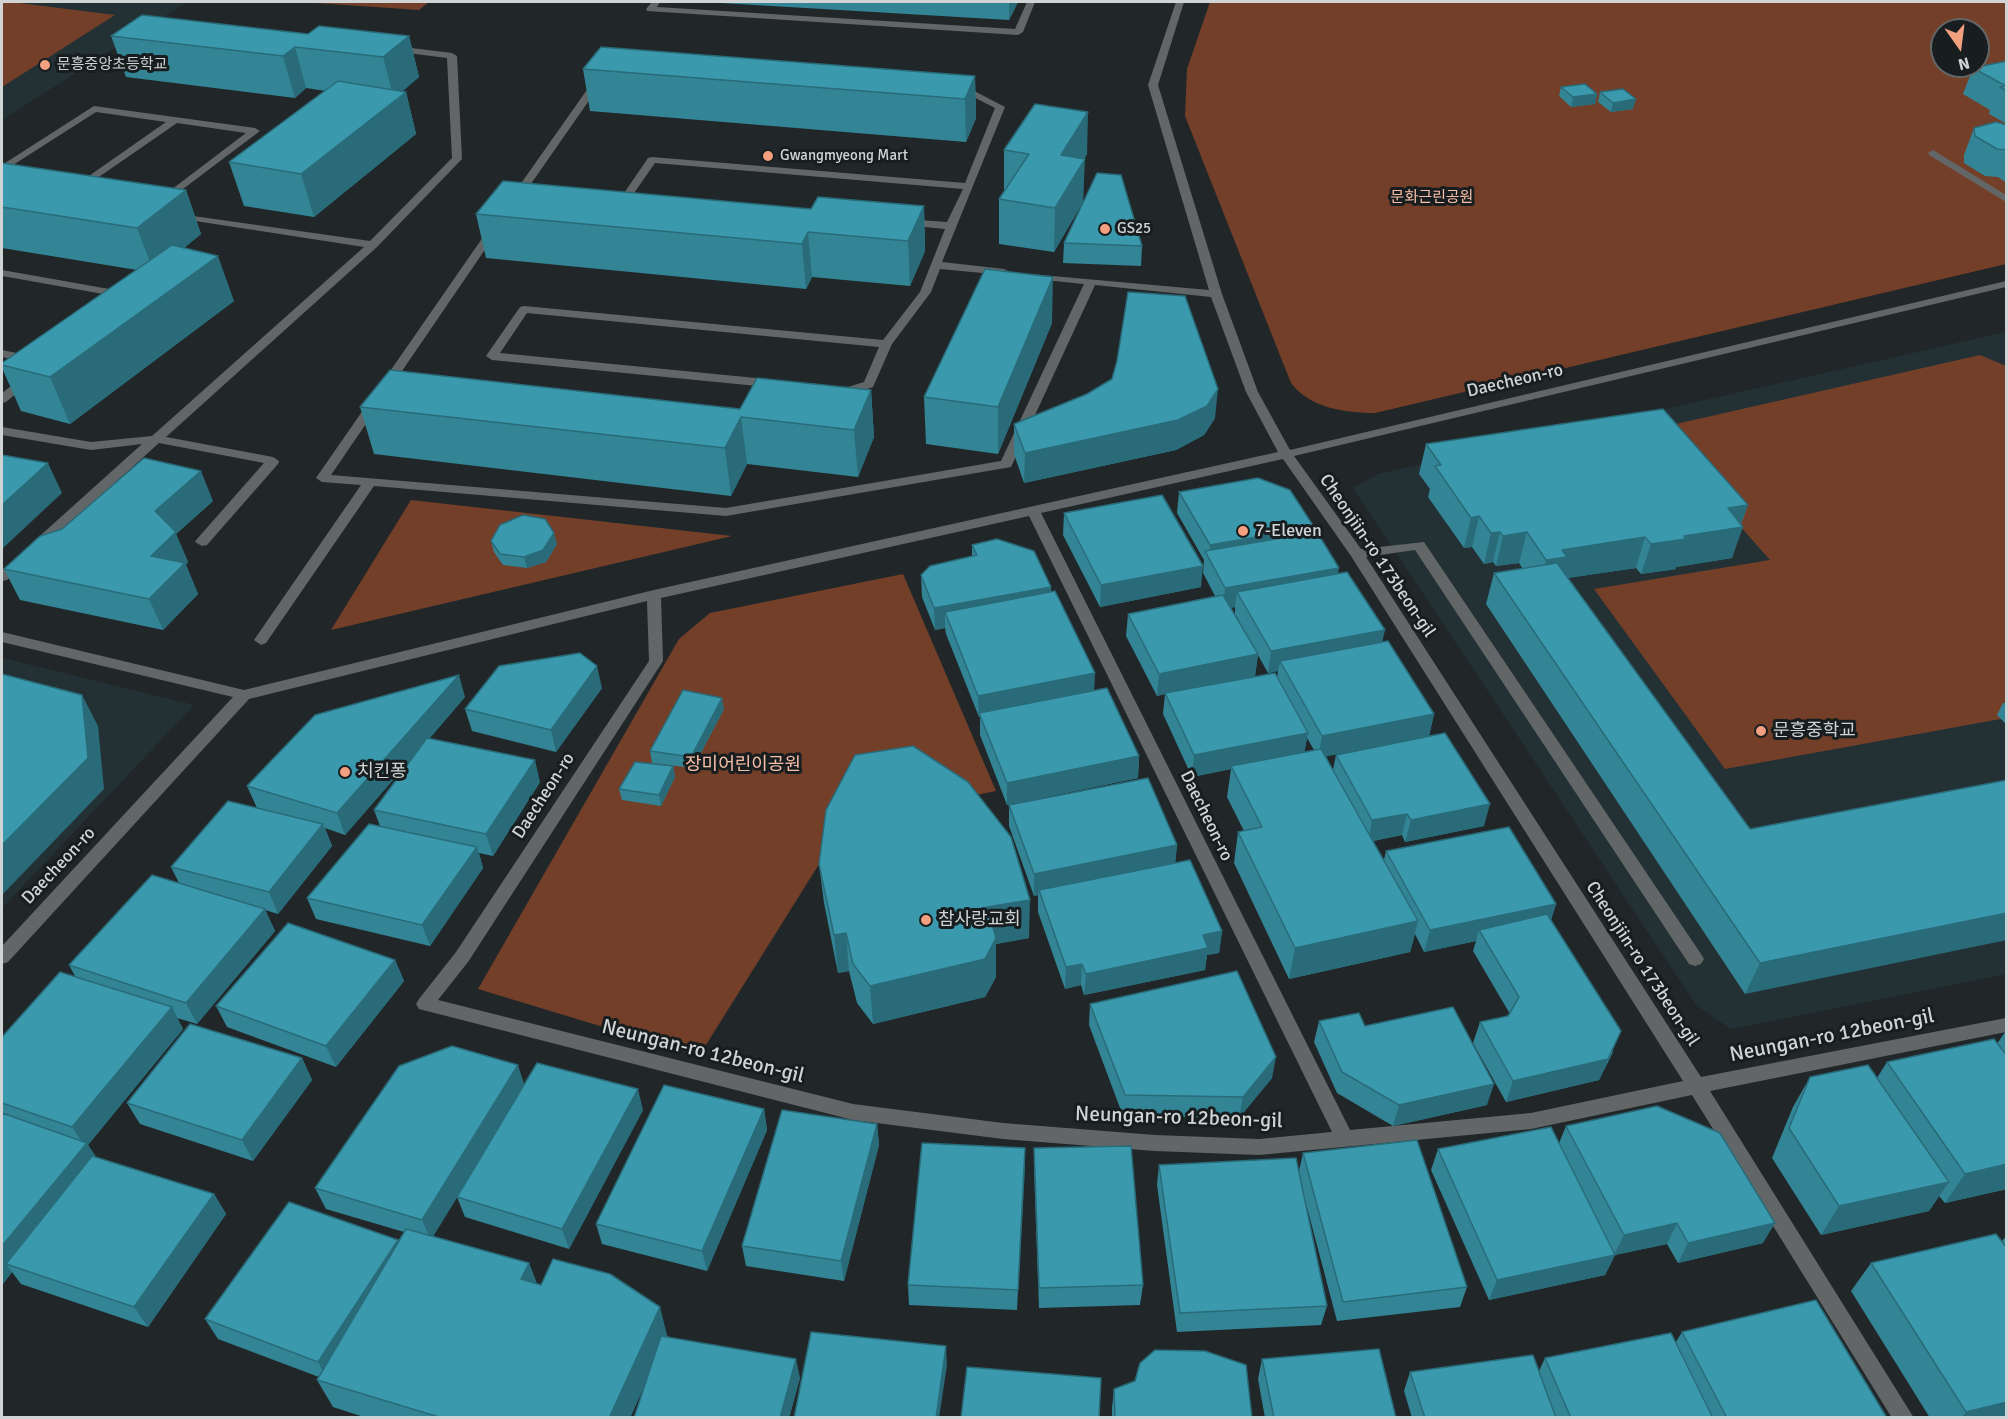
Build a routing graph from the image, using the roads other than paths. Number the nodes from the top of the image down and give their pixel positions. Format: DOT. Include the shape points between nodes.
graph roads {
  1 [pos="656,2"];
  2 [pos="1031,2"];
  3 [pos="1180,2"];
  4 [pos="383,47"];
  5 [pos="604,72"];
  6 [pos="946,84"];
  7 [pos="175,120"];
  8 [pos="1933,153"];
  9 [pos="2,169"];
  10 [pos="969,186"];
  11 [pos="75,191"];
  12 [pos="2007,198"];
  13 [pos="648,201"];
  14 [pos="892,221"];
  15 [pos="951,226"];
  16 [pos="373,245"];
  17 [pos="936,265"];
  18 [pos="2,273"];
  19 [pos="1090,282"];
  20 [pos="2007,284"];
  21 [pos="1216,294"];
  22 [pos="122,303"];
  23 [pos="886,344"];
  24 [pos="2,354"];
  25 [pos="2,399"];
  26 [pos="2,431"];
  27 [pos="159,439"];
  28 [pos="1285,453"];
  29 [pos="370,482"];
  30 [pos="1032,509"];
  31 [pos="202,542"];
  32 [pos="1357,554"];
  33 [pos="2,578"];
  34 [pos="654,595"];
  35 [pos="2,638"];
  36 [pos="261,640"];
  37 [pos="244,695"];
  38 [pos="2,957"];
  39 [pos="1695,959"];
  40 [pos="425,1004"];
  41 [pos="2007,1025"];
  42 [pos="1696,1086"];
  43 [pos="1345,1140"];
  44 [pos="1904,1418"];
  1 -- 2 [label="street" via="650,9 1018,32"];
  3 -- 21 [label="street, Cheonjiin-ro 173beon-gil" via="1153,85"];
  4 -- 16 [label="street" via="452,56 457,159"];
  5 -- 29 [label="street" via="322,478"];
  6 -- 10 [label="street" via="958,85 1000,108"];
  7 -- 9 [label="street" via="94,109"];
  7 -- 11 [label="street"];
  7 -- 16 [label="street" via="255,131 157,212"];
  8 -- 12 [label="street"];
  10 -- 13 [label="street" via="652,160 625,199"];
  10 -- 15 [label="street"];
  14 -- 15 [label="street"];
  15 -- 17 [label="street"];
  16 -- 27 [label="street"];
  17 -- 19 [label="street"];
  17 -- 23 [label="street" via="925,292"];
  18 -- 22 [label="street" via="131,296"];
  19 -- 21 [label="street"];
  19 -- 29 [label="street" via="1006,464 726,512"];
  20 -- 28 [label="street, Daecheon-ro"];
  21 -- 28 [label="street, Cheonjiin-ro 173beon-gil" via="1252,392"];
  23 -- 23 [label="street" via="525,309 492,356 849,391 869,384"];
  24 -- 25 [label="street" via="47,363"];
  26 -- 27 [label="street" via="91,446"];
  27 -- 31 [label="street" via="273,461"];
  27 -- 33 [label="street"];
  28 -- 30 [label="street, Daecheon-ro"];
  28 -- 32 [label="street, Cheonjiin-ro 173beon-gil"];
  29 -- 36 [label="street"];
  30 -- 34 [label="street, Daecheon-ro"];
  30 -- 43 [label="street, Daecheon-ro"];
  32 -- 39 [label="street" via="1419,545"];
  32 -- 42 [label="street, Cheonjiin-ro 173beon-gil"];
  34 -- 37 [label="street, Daecheon-ro"];
  34 -- 40 [label="street, Daecheon-ro" via="656,661 462,957"];
  35 -- 37 [label="street, Daecheon-ro"];
  37 -- 38 [label="street, Daecheon-ro"];
  40 -- 43 [label="street, Neungan-ro 12beon-gil" via="853,1112 1003,1131 1155,1143 1259,1147"];
  41 -- 42 [label="street, Neungan-ro 12beon-gil"];
  42 -- 43 [label="street, Neungan-ro 12beon-gil" via="1531,1121"];
  42 -- 44 [label="street, Cheonjiin-ro 173beon-gil"];
}
